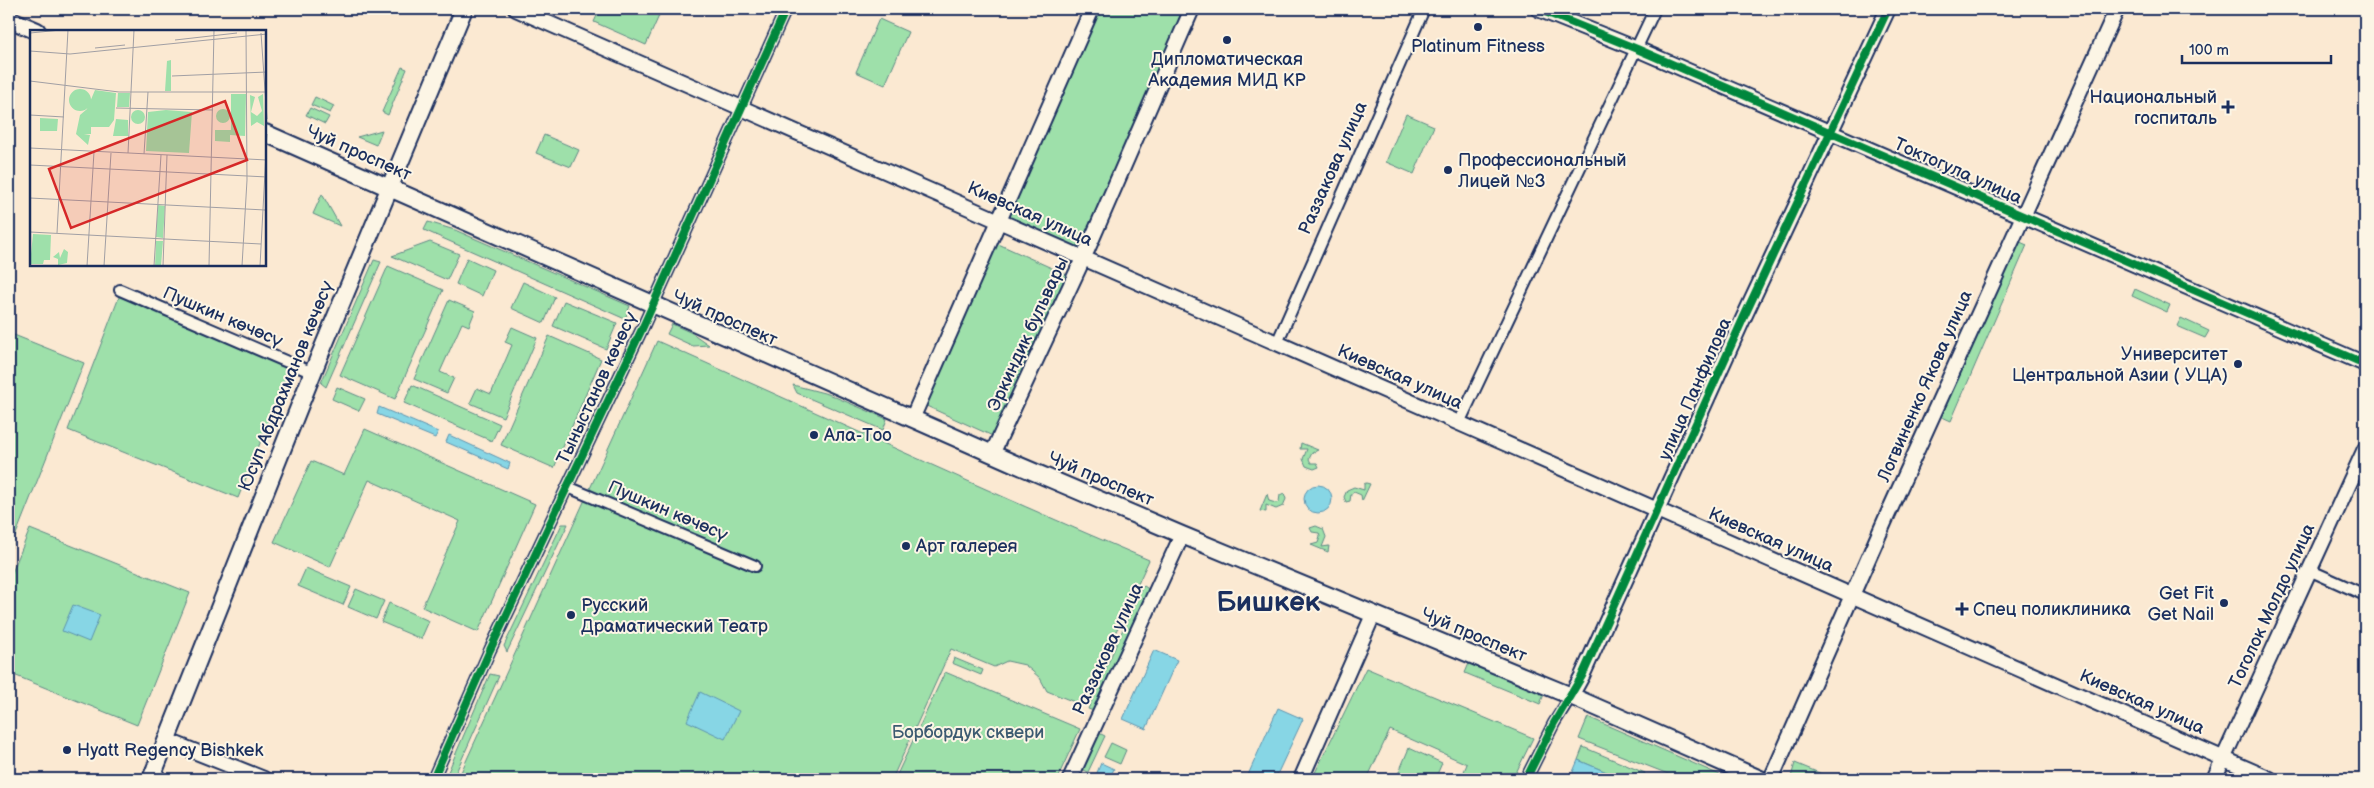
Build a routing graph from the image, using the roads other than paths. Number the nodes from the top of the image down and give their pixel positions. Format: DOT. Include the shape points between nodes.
graph roads {
  1 [pos="464,9"];
  2 [pos="516,9"];
  3 [pos="786,9"];
  4 [pos="1092,9"];
  5 [pos="1192,9"];
  6 [pos="1424,9"];
  7 [pos="1538,9"];
  8 [pos="1655,9"];
  9 [pos="1888,9"];
  10 [pos="2117,9"];
  11 [pos="9,19"];
  12 [pos="35,30"];
  13 [pos="1637,49"];
  14 [pos="741,108"];
  15 [pos="1831,132"];
  16 [pos="266,133"];
  17 [pos="388,187"];
  18 [pos="2023,216"];
  19 [pos="999,221"];
  20 [pos="1084,258"];
  21 [pos="120,290"];
  22 [pos="654,303"];
  23 [pos="1277,343"];
  24 [pos="2365,364"];
  25 [pos="312,373"];
  26 [pos="912,419"];
  27 [pos="1458,423"];
  28 [pos="2365,449"];
  29 [pos="992,454"];
  30 [pos="568,486"];
  31 [pos="1657,510"];
  32 [pos="1182,535"];
  33 [pos="755,566"];
  34 [pos="2309,570"];
  35 [pos="2365,595"];
  36 [pos="1852,596"];
  37 [pos="1373,615"];
  38 [pos="1571,696"];
  39 [pos="166,740"];
  40 [pos="2224,758"];
  41 [pos="151,779"];
  42 [pos="264,779"];
  43 [pos="433,779"];
  44 [pos="1070,779"];
  45 [pos="1301,779"];
  46 [pos="1526,779"];
  47 [pos="1760,779"];
  48 [pos="1771,779"];
  49 [pos="2214,779"];
  50 [pos="2270,779"];
  1 -- 17 [label="main road, Юсуп Абдрахманов көчөсү"];
  2 -- 14 [label="main road, Киевская улица"];
  3 -- 14 [label="street, Тыныстанов көчөсү"];
  4 -- 19 [label="main road"];
  5 -- 20 [label="main road, Эркиндик бульвары"];
  6 -- 23 [label="street, Раззакова улица"];
  7 -- 13 [label="main road, Токтогула улица"];
  8 -- 13 [label="street"];
  9 -- 15 [label="main road, улица Панфилова"];
  10 -- 18 [label="main road, Логвиненко Якова улица"];
  11 -- 12 [label="main road"];
  13 -- 15 [label="main road, Токтогула улица"];
  13 -- 27 [label="street"];
  14 -- 19 [label="main road, Киевская улица"];
  14 -- 22 [label="street, Тыныстанов көчөсү"];
  15 -- 18 [label="main road, Токтогула улица"];
  15 -- 31 [label="main road, улица Панфилова"];
  16 -- 17 [label="main road, Чуй проспект"];
  17 -- 22 [label="main road, Чуй проспект"];
  17 -- 25 [label="main road, Юсуп Абдрахманов көчөсү"];
  18 -- 24 [label="main road, Токтогула улица"];
  18 -- 36 [label="main road, Логвиненко Якова улица"];
  19 -- 20 [label="main road, Киевская улица"];
  19 -- 26 [label="main road"];
  20 -- 23 [label="main road, Киевская улица"];
  20 -- 29 [label="main road, Эркиндик бульвары"];
  21 -- 25 [label="street, Пушкин көчөсү"];
  22 -- 26 [label="main road, Чуй проспект"];
  22 -- 30 [label="street, Тыныстанов көчөсү"];
  23 -- 27 [label="main road, Киевская улица"];
  25 -- 39 [label="main road, Юсуп Абдрахманов көчөсү"];
  26 -- 29 [label="main road, Чуй проспект"];
  27 -- 31 [label="main road, Киевская улица"];
  28 -- 34 [label="main road, Тоголок Молдо улица"];
  29 -- 32 [label="main road, Чуй проспект"];
  30 -- 33 [label="street, Пушкин көчөсү"];
  30 -- 43 [label="street, Тыныстанов көчөсү"];
  31 -- 36 [label="main road, Киевская улица"];
  31 -- 38 [label="main road, улица Панфилова"];
  32 -- 37 [label="main road, Чуй проспект"];
  32 -- 44 [label="main road, Раззакова улица"];
  34 -- 35 [label="street"];
  34 -- 40 [label="main road, Тоголок Молдо улица"];
  36 -- 40 [label="main road, Киевская улица"];
  36 -- 48 [label="main road, Логвиненко Якова улица"];
  37 -- 38 [label="main road, Чуй проспект"];
  37 -- 45 [label="main road"];
  38 -- 46 [label="street, улица Панфилова"];
  38 -- 47 [label="main road, Чуй проспект"];
  39 -- 41 [label="main road, Юсуп Абдрахманов көчөсү"];
  39 -- 42 [label="main road"];
  40 -- 49 [label="main road, Тоголок Молдо улица"];
  40 -- 50 [label="main road, Киевская улица"];
}
